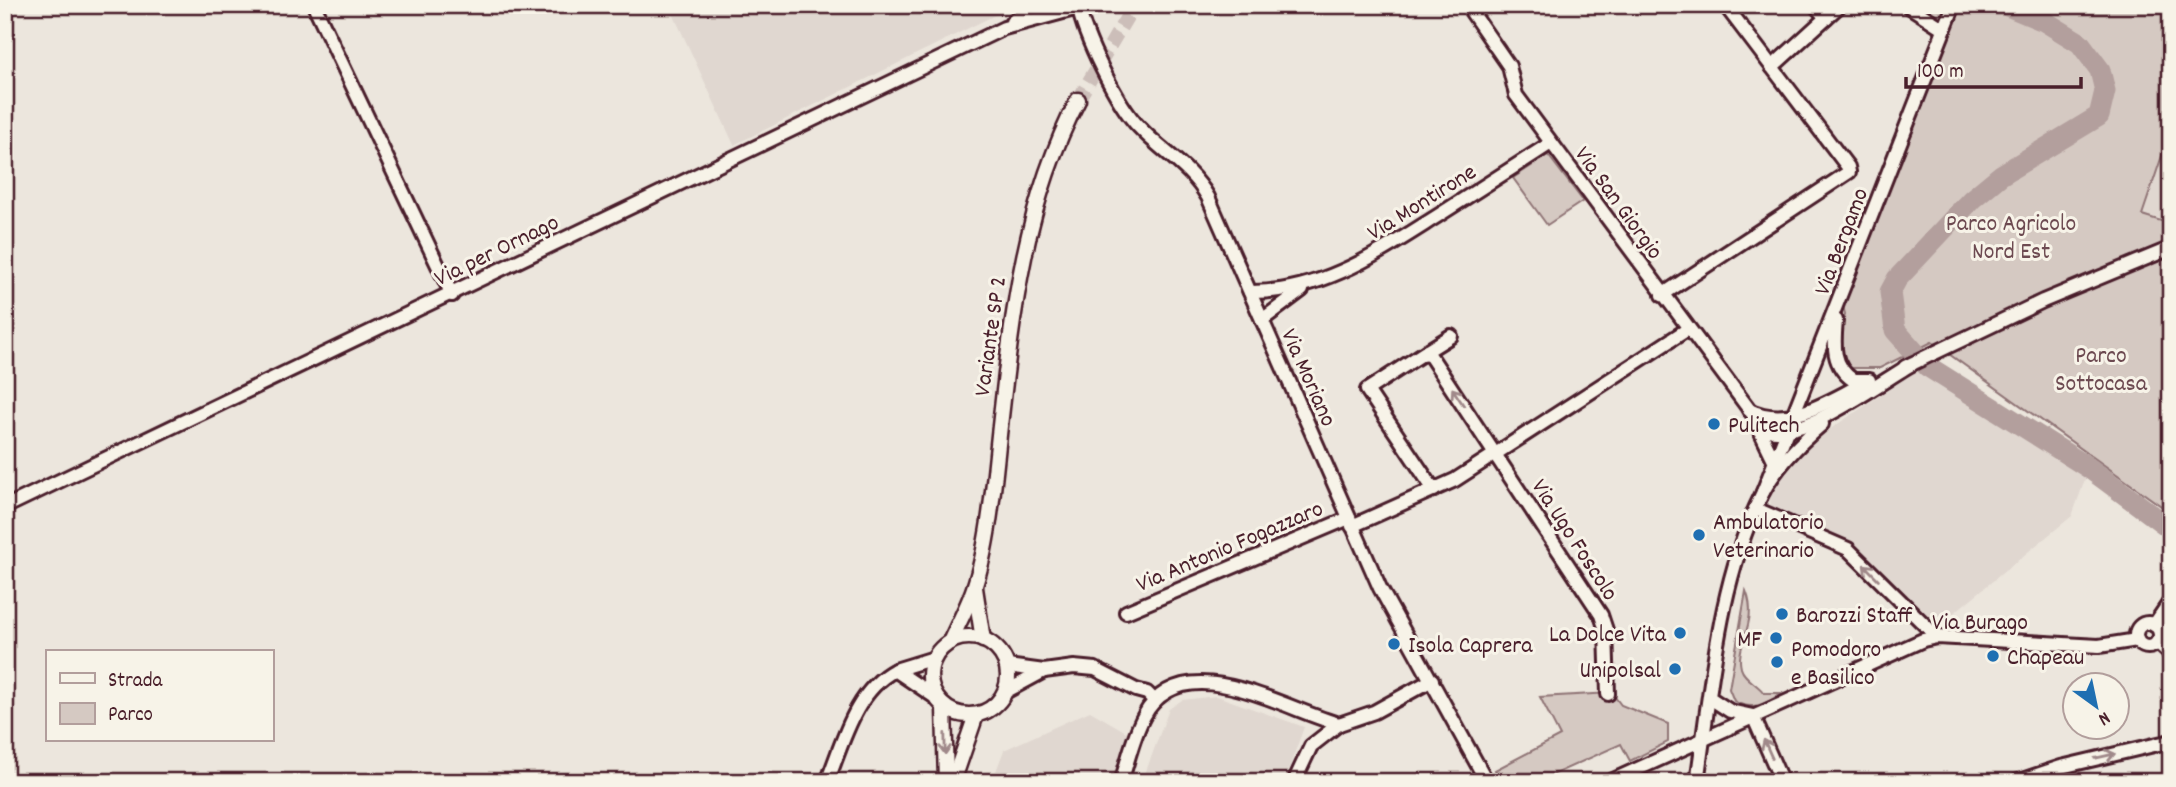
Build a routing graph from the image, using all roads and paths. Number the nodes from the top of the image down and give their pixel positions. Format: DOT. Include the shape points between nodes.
graph roads {
  1 [pos="314,5"];
  2 [pos="1034,5"];
  3 [pos="1725,5"];
  4 [pos="1815,5"];
  5 [pos="1840,5"];
  6 [pos="1907,5"];
  7 [pos="1954,5"];
  8 [pos="1078,7"];
  9 [pos="1471,11"];
  10 [pos="1826,18"];
  11 [pos="1004,28"];
  12 [pos="1944,29"];
  13 [pos="1772,67"];
  14 [pos="1078,100"];
  15 [pos="1551,143"];
  16 [pos="2171,248"];
  17 [pos="1308,285"];
  18 [pos="1250,292"];
  19 [pos="452,295"];
  20 [pos="1662,295"];
  21 [pos="1838,304"];
  22 [pos="1262,320"];
  23 [pos="1688,329"];
  24 [pos="1451,336"];
  25 [pos="1427,351"];
  26 [pos="1912,364"];
  27 [pos="1873,379"];
  28 [pos="1849,401"];
  29 [pos="1752,416"];
  30 [pos="1794,417"];
  31 [pos="1787,432"];
  32 [pos="1496,453"];
  33 [pos="1775,463"];
  34 [pos="1434,490"];
  35 [pos="1763,492"];
  36 [pos="5,508"];
  37 [pos="1756,509"];
  38 [pos="1350,522"];
  39 [pos="975,587"];
  40 [pos="2171,600"];
  41 [pos="1126,612"];
  42 [pos="2154,625"];
  43 [pos="1937,637"];
  44 [pos="983,640"];
  45 [pos="2137,640"];
  46 [pos="950,642"];
  47 [pos="2157,642"];
  48 [pos="2171,655"];
  49 [pos="934,658"];
  50 [pos="1007,666"];
  51 [pos="895,670"];
  52 [pos="1044,671"];
  53 [pos="1431,677"];
  54 [pos="1005,692"];
  55 [pos="1608,694"];
  56 [pos="1710,698"];
  57 [pos="940,702"];
  58 [pos="1154,702"];
  59 [pos="975,715"];
  60 [pos="1753,716"];
  61 [pos="1339,724"];
  62 [pos="1704,739"];
  63 [pos="2171,741"];
  64 [pos="827,782"];
  65 [pos="946,782"];
  66 [pos="953,782"];
  67 [pos="1121,782"];
  68 [pos="1294,782"];
  69 [pos="1487,782"];
  70 [pos="1609,782"];
  71 [pos="1697,782"];
  72 [pos="1782,782"];
  73 [pos="2016,782"];
  1 -- 19 [label="street"];
  2 -- 11 [label="street, Via per Ornago"];
  3 -- 13 [label="street"];
  4 -- 10 [label="street"];
  5 -- 10 [label="street"];
  6 -- 12 [label="street"];
  7 -- 12 [label="street, Via Bergamo"];
  8 -- 11 [label="street, Via per Ornago"];
  8 -- 18 [label="street, Via Moriano" via="1117,97 1129,116 1182,163 1204,191"];
  9 -- 15 [label="street, Via San Giorgio" via="1505,58 1516,95"];
  10 -- 13 [label="street"];
  11 -- 19 [label="street, Via per Ornago"];
  12 -- 21 [label="street, Via Bergamo"];
  13 -- 20 [label="street" via="1849,172"];
  14 -- 39 [label="main road, Variante SP 2" via="1043,175 1026,245 1008,352 993,492"];
  15 -- 17 [label="street, Via Montirone" via="1373,256"];
  15 -- 20 [label="street, Via San Giorgio"];
  16 -- 26 [label="street" via="2043,301"];
  17 -- 18 [label="street"];
  17 -- 22 [label="street"];
  18 -- 22 [label="street, Via Moriano"];
  19 -- 36 [label="street, Via per Ornago"];
  20 -- 23 [label="street, Via San Giorgio"];
  21 -- 27 [label="street" via="1834,350 1838,363 1853,380"];
  21 -- 30 [label="street, Via Bergamo"];
  22 -- 38 [label="street, Via Moriano"];
  23 -- 29 [label="street, Via San Giorgio"];
  23 -- 32 [label="street"];
  24 -- 25 [label="street"];
  32 -- 25 [label="street, Via Ugo Foscolo, one-way"];
  25 -- 34 [label="street" via="1367,390"];
  26 -- 27 [label="street"];
  26 -- 28 [label="street"];
  27 -- 30 [label="street"];
  28 -- 31 [label="street" via="1805,427"];
  28 -- 35 [label="street" via="1807,437"];
  29 -- 30 [label="street"];
  29 -- 31 [label="street" via="1769,432"];
  29 -- 33 [label="street, Via San Giorgio"];
  30 -- 31 [label="street, Via Bergamo"];
  31 -- 33 [label="street, Via Bergamo"];
  32 -- 34 [label="street"];
  32 -- 55 [label="street, Via Ugo Foscolo" via="1601,615 1606,630"];
  33 -- 35 [label="street, Via Bergamo"];
  34 -- 38 [label="street"];
  35 -- 37 [label="street, Via Bergamo"];
  43 -- 37 [label="street, one-way" via="1847,549"];
  37 -- 56 [label="street, Via Bergamo" via="1734,571"];
  38 -- 41 [label="street, Via Antonio Fogazzaro"];
  38 -- 53 [label="street, Via Moriano" via="1380,588"];
  39 -- 44 [label="main road, Variante SP 2"];
  39 -- 46 [label="main road, Variante SP 2"];
  40 -- 42 [label="street"];
  42 -- 45 [label="street" via="2140,626"];
  42 -- 47 [label="street" via="2159,633"];
  43 -- 45 [label="street, Via Burago" via="2099,646"];
  43 -- 60 [label="street, Via Burago" via="1895,651"];
  44 -- 46 [label="main road"];
  44 -- 50 [label="main road" via="998,650"];
  45 -- 47 [label="street, Via Burago" via="2146,647"];
  46 -- 49 [label="main road, Variante SP 2"];
  47 -- 48 [label="street"];
  49 -- 51 [label="street"];
  49 -- 57 [label="main road" via="930,681"];
  50 -- 52 [label="street"];
  50 -- 54 [label="main road"];
  51 -- 57 [label="street"];
  51 -- 64 [label="street" via="864,697"];
  52 -- 54 [label="street"];
  52 -- 58 [label="street" via="1095,669 1147,693"];
  53 -- 61 [label="street"];
  53 -- 69 [label="street, Via Moriano"];
  54 -- 59 [label="main road" via="993,707"];
  56 -- 60 [label="street" via="1724,709"];
  56 -- 62 [label="street, Via Bergamo"];
  57 -- 59 [label="main road" via="954,713"];
  57 -- 65 [label="main road, one-way"];
  58 -- 61 [label="street" via="1186,685 1216,682"];
  58 -- 67 [label="street" via="1143,718"];
  59 -- 66 [label="main road"];
  60 -- 62 [label="street, Via Burago"];
  72 -- 60 [label="street, one-way"];
  61 -- 68 [label="street" via="1311,746"];
  62 -- 70 [label="street, Via Burago"];
  62 -- 71 [label="street, Via Bergamo"];
  73 -- 63 [label="street, one-way"];
}
